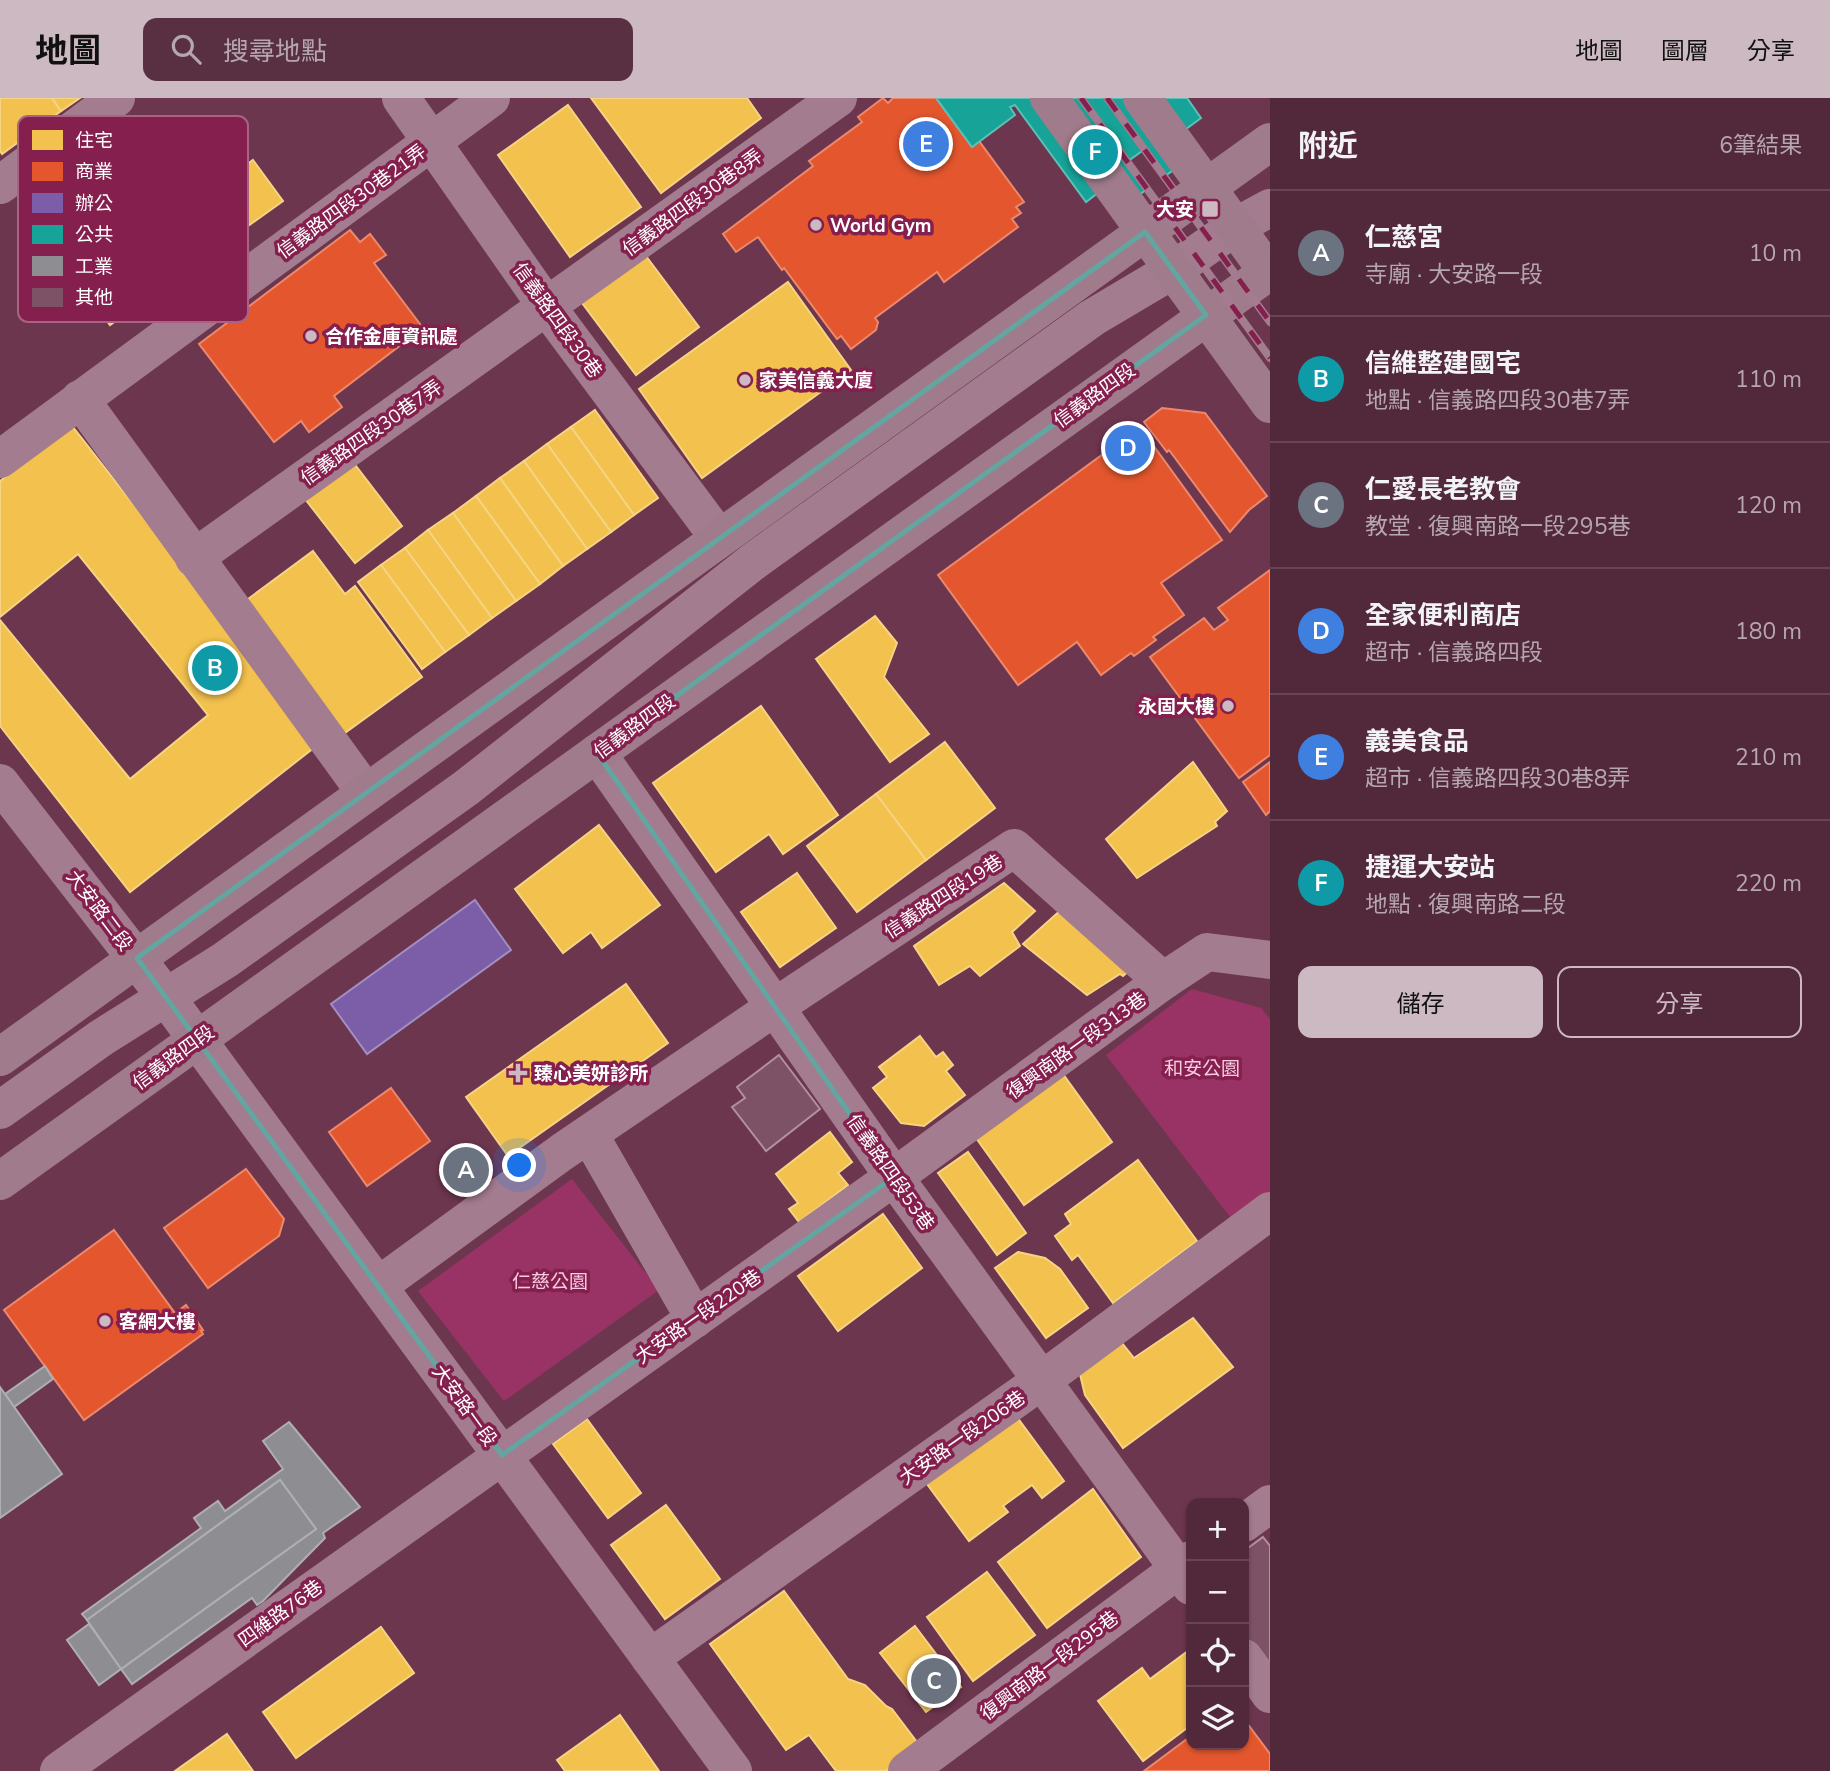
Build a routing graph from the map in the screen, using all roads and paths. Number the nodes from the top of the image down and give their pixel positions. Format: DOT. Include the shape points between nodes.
graph roads {
  1 [pos="116,98"];
  2 [pos="401,98"];
  3 [pos="491,98"];
  4 [pos="838,98"];
  5 [pos="1049,98"];
  6 [pos="1142,98"];
  7 [pos="92,116"];
  8 [pos="431,142"];
  9 [pos="1270,142"];
  10 [pos="18,172"];
  11 [pos="0,185"];
  12 [pos="1207,188"];
  13 [pos="1270,208"];
  14 [pos="1235,227"];
  15 [pos="1145,232"];
  16 [pos="1173,270"];
  17 [pos="1269,273"];
  18 [pos="248,276"];
  19 [pos="547,307"];
  20 [pos="1206,316"];
  21 [pos="184,322"];
  22 [pos="79,399"];
  23 [pos="1270,404"];
  24 [pos="0,459"];
  25 [pos="719,538"];
  26 [pos="194,558"];
  27 [pos="597,753"];
  28 [pos="366,793"];
  29 [pos="6,795"];
  30 [pos="137,958"];
  31 [pos="1270,960"];
  32 [pos="1164,981"];
  33 [pos="166,997"];
  34 [pos="775,1007"];
  35 [pos="197,1040"];
  36 [pos="0,1057"];
  37 [pos="0,1110"];
  38 [pos="589,1134"];
  39 [pos="894,1177"];
  40 [pos="0,1181"];
  41 [pos="1270,1211"];
  42 [pos="378,1286"];
  43 [pos="695,1319"];
  44 [pos="1041,1381"];
  45 [pos="502,1455"];
  46 [pos="1270,1504"];
  47 [pos="1249,1519"];
  48 [pos="1186,1571"];
  49 [pos="1186,1573"];
  50 [pos="650,1658"];
  51 [pos="1249,1665"];
  52 [pos="1270,1694"];
  53 [pos="59,1771"];
  54 [pos="733,1771"];
  55 [pos="907,1771"];
  1 -- 7 [label="street"];
  2 -- 8 [label="street, 信義路四段30巷"];
  3 -- 8 [label="street, 信義路四段30巷21弄"];
  4 -- 19 [label="street, 信義路四段30巷8弄"];
  5 -- 15 [label="main road"];
  6 -- 12 [label="main road"];
  8 -- 18 [label="street, 信義路四段30巷21弄"];
  8 -- 19 [label="street, 信義路四段30巷"];
  9 -- 12 [label="main road"];
  10 -- 11 [label="street"];
  12 -- 14 [label="main road"];
  12 -- 15 [label="main road"];
  13 -- 14 [label="street"];
  14 -- 16 [label="street"];
  14 -- 17 [label="main road"];
  15 -- 16 [label="main road"];
  15 -- 25 [label="main road"];
  16 -- 20 [label="main road"];
  16 -- 33 [label="street" via="1092,318 754,561 466,788"];
  17 -- 20 [label="main road, 信義路四段"];
  19 -- 25 [label="street, 信義路四段30巷"];
  19 -- 26 [label="street, 信義路四段30巷7弄"];
  20 -- 23 [label="main road"];
  20 -- 27 [label="main road, 信義路四段"];
  21 -- 22 [label="street, 信義路四段30巷21弄"];
  22 -- 24 [label="street, 信義路四段30巷21弄"];
  22 -- 26 [label="street"];
  25 -- 28 [label="main road"];
  26 -- 28 [label="street"];
  27 -- 34 [label="street, 信義路四段53巷"];
  27 -- 35 [label="main road, 信義路四段"];
  28 -- 30 [label="main road"];
  29 -- 30 [label="street, 大安路二段"];
  30 -- 33 [label="street, 大安路二段"];
  30 -- 36 [label="main road"];
  31 -- 32 [label="street, 復興南路一段313巷" via="1207,952"];
  32 -- 34 [label="street, 信義路四段19巷" via="1014,848"];
  32 -- 39 [label="street, 復興南路一段313巷"];
  33 -- 35 [label="street, 大安路二段"];
  33 -- 37 [label="street"];
  34 -- 38 [label="street"];
  34 -- 39 [label="street, 信義路四段53巷"];
  35 -- 40 [label="main road, 信義路四段"];
  35 -- 42 [label="street, 大安路一段"];
  38 -- 42 [label="street"];
  38 -- 43 [label="street"];
  39 -- 43 [label="street, 大安路一段220巷"];
  39 -- 44 [label="street, 信義路四段53巷"];
  41 -- 44 [label="street, 大安路一段206巷"];
  42 -- 45 [label="street, 大安路一段"];
  43 -- 45 [label="street, 大安路一段220巷"];
  44 -- 48 [label="street, 信義路四段53巷"];
  44 -- 50 [label="street, 大安路一段206巷"];
  45 -- 50 [label="street, 大安路一段"];
  45 -- 53 [label="street, 四維路76巷"];
  46 -- 47 [label="street"];
  49 -- 55 [label="street, 復興南路一段295巷"];
  50 -- 54 [label="street, 大安路一段"];
  51 -- 52 [label="street"];
}
